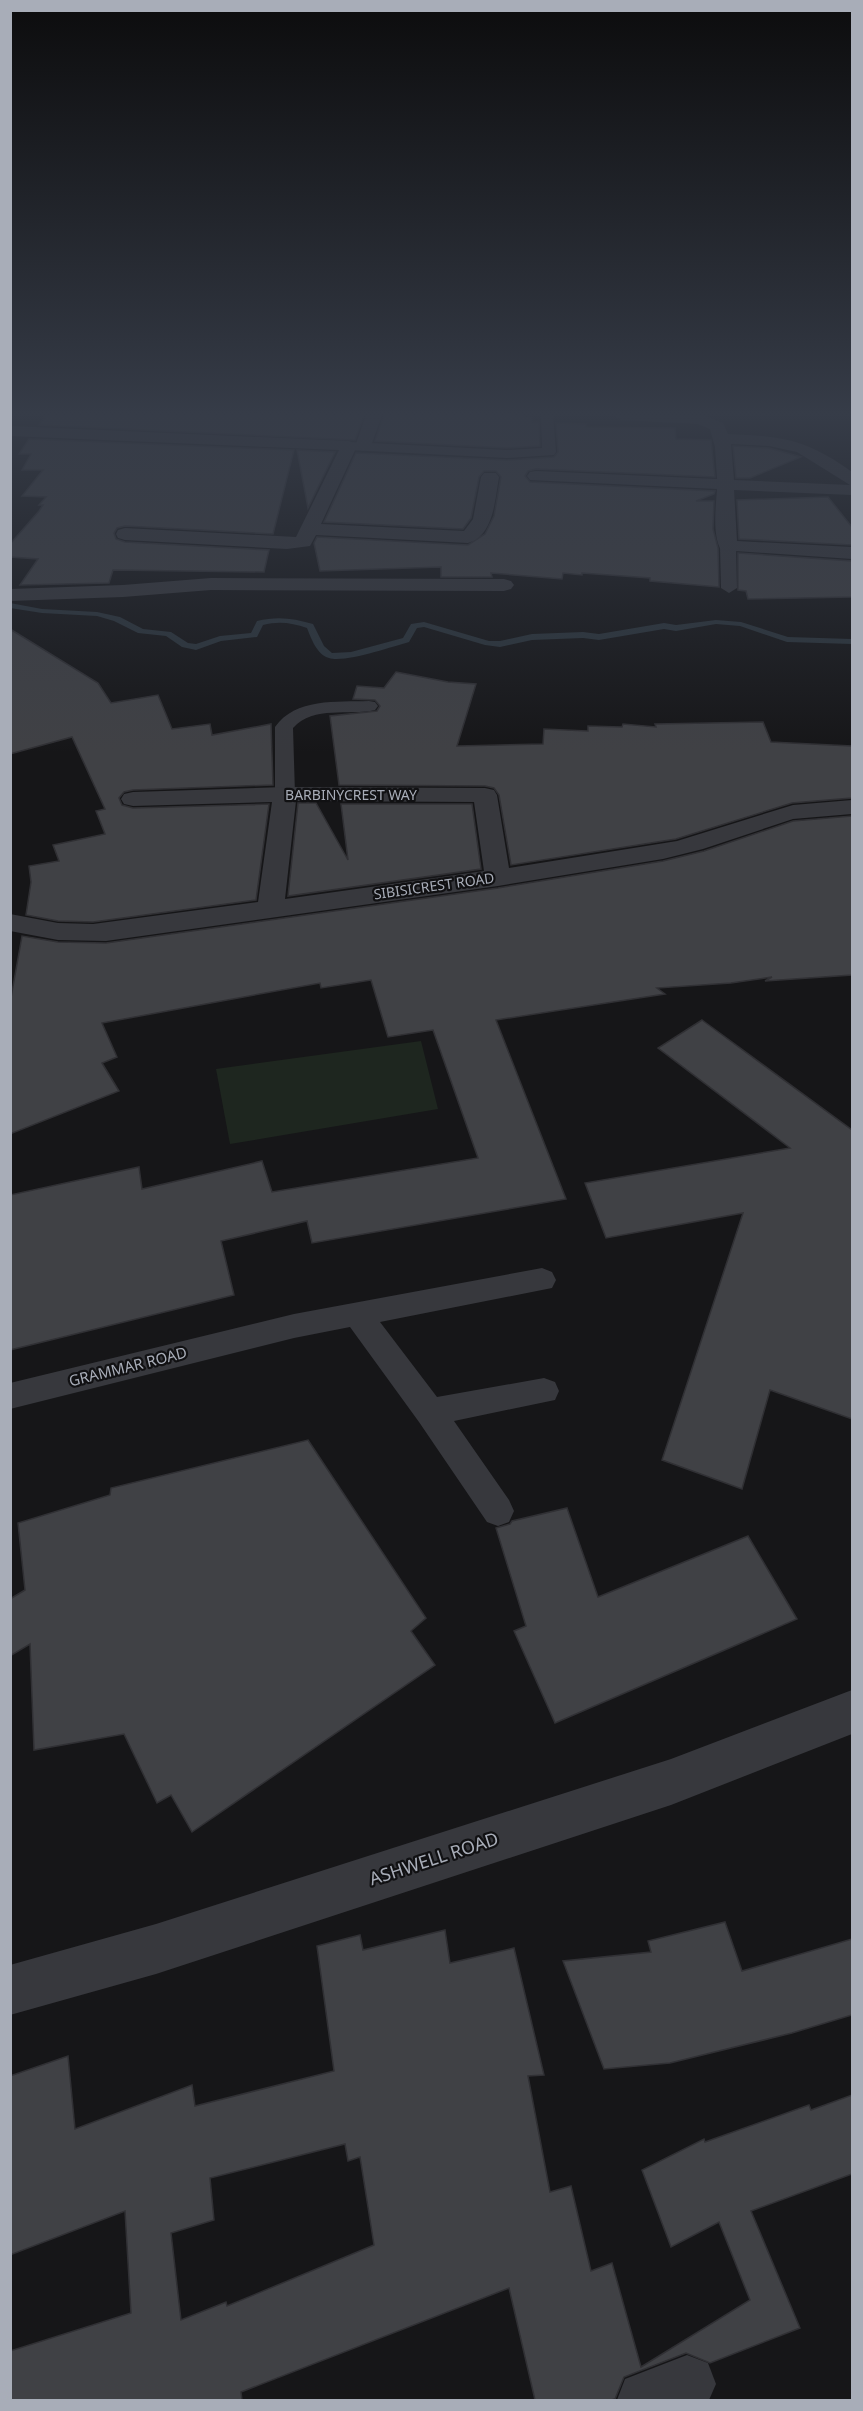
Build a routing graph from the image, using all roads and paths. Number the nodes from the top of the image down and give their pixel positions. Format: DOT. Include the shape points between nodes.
graph roads {
  1 [pos="476,528"];
  2 [pos="726,528"];
  3 [pos="310,529"];
  4 [pos="125,534"];
  5 [pos="728,546"];
  6 [pos="852,554"];
  7 [pos="504,585"];
  8 [pos="729,588"];
  9 [pos="10,595"];
  10 [pos="369,706"];
  11 [pos="285,795"];
  12 [pos="133,799"];
  13 [pos="852,807"];
  14 [pos="498,878"];
  15 [pos="271,909"];
  16 [pos="10,922"];
  17 [pos="542,1280"];
  18 [pos="357,1314"];
  19 [pos="544,1391"];
  20 [pos="10,1396"];
  21 [pos="430,1412"];
  22 [pos="498,1511"];
  23 [pos="852,1712"];
  24 [pos="10,1990"];
  1 -- 3 [label="street" via="468,537"];
  2 -- 5 [label="street"];
  3 -- 4 [label="street" via="303,542 292,544"];
  5 -- 6 [label="street"];
  5 -- 8 [label="lane"];
  7 -- 9 [label="street" via="211,584"];
  10 -- 11 [label="lane" via="320,709 288,720 284,727"];
  11 -- 12 [label="street, BARBINYCREST WAY"];
  11 -- 14 [label="street, BARBINYCREST WAY" via="484,795"];
  11 -- 15 [label="street"];
  13 -- 14 [label="street, SIBISICREST ROAD" via="803,810 698,844"];
  14 -- 15 [label="street, SIBISICREST ROAD"];
  15 -- 16 [label="street, SIBISICREST ROAD" via="86,934"];
  17 -- 18 [label="lane, GRAMMAR ROAD"];
  18 -- 20 [label="lane, GRAMMAR ROAD" via="246,1337"];
  18 -- 21 [label="lane"];
  19 -- 21 [label="lane"];
  21 -- 22 [label="lane"];
  23 -- 24 [label="street, ASHWELL ROAD" via="671,1782 156,1949"];
}
